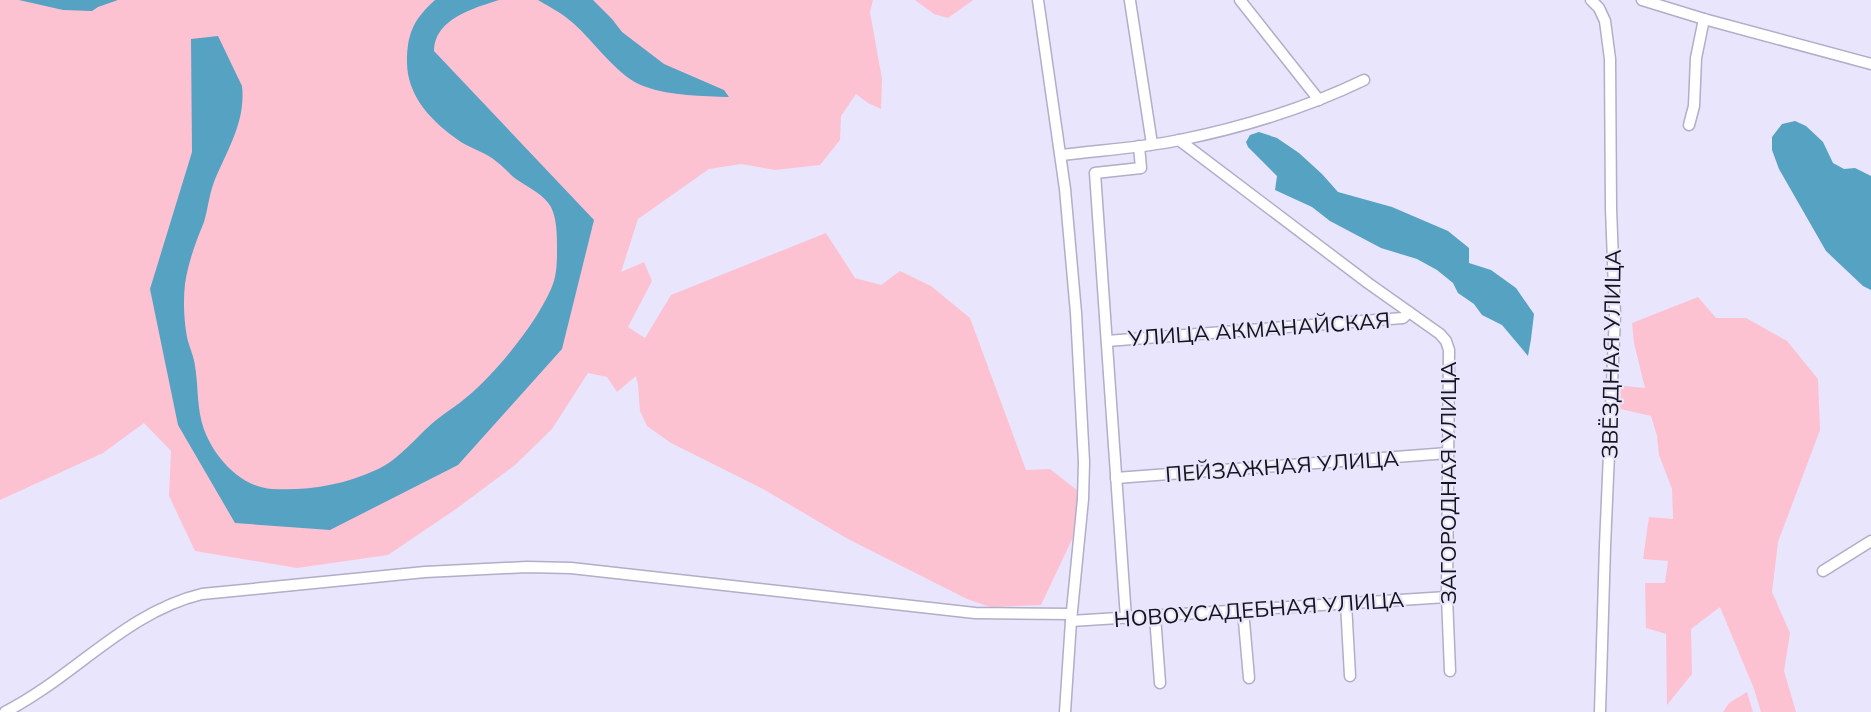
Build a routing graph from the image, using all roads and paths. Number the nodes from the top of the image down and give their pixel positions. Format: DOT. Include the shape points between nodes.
graph roads {
  1 [pos="1038,0"];
  2 [pos="1240,0"];
  3 [pos="1592,0"];
  4 [pos="1642,0"];
  5 [pos="1130,1"];
  6 [pos="1704,19"];
  7 [pos="1871,64"];
  8 [pos="1364,80"];
  9 [pos="1319,100"];
  10 [pos="1689,125"];
  11 [pos="1179,140"];
  12 [pos="1152,144"];
  13 [pos="1139,146"];
  14 [pos="1061,155"];
  15 [pos="1409,312"];
  16 [pos="1107,341"];
  17 [pos="1448,453"];
  18 [pos="1116,478"];
  19 [pos="1871,541"];
  20 [pos="1823,571"];
  21 [pos="1447,597"];
  22 [pos="1346,603"];
  23 [pos="1243,610"];
  24 [pos="1155,616"];
  25 [pos="1071,617"];
  26 [pos="1126,618"];
  27 [pos="1450,671"];
  28 [pos="1350,676"];
  29 [pos="1249,678"];
  30 [pos="1160,683"];
  31 [pos="5,712"];
  32 [pos="1065,712"];
  33 [pos="1600,712"];
  1 -- 14 [label="street"];
  2 -- 9 [label="street"];
  3 -- 33 [label="street, ЗВЁЗДНАЯ УЛИЦА" via="1605,21 1610,58 1615,315"];
  4 -- 6 [label="street"];
  5 -- 12 [label="street"];
  6 -- 7 [label="street"];
  6 -- 10 [label="street"];
  8 -- 9 [label="street"];
  9 -- 11 [label="street" via="1252,123"];
  11 -- 12 [label="street"];
  11 -- 15 [label="street, ЗАГОРОДНАЯ УЛИЦА"];
  12 -- 13 [label="street"];
  13 -- 14 [label="street"];
  13 -- 16 [label="street" via="1141,168 1095,173"];
  14 -- 25 [label="street" via="1076,313 1084,462"];
  15 -- 16 [label="street, УЛИЦА АКМАНАЙСКАЯ" via="1403,318"];
  15 -- 17 [label="street, ЗАГОРОДНАЯ УЛИЦА" via="1440,334 1449,350"];
  16 -- 18 [label="street"];
  17 -- 18 [label="street, ПЕЙЗАЖНАЯ УЛИЦА"];
  17 -- 21 [label="street, ЗАГОРОДНАЯ УЛИЦА"];
  18 -- 26 [label="street"];
  19 -- 20 [label="street"];
  21 -- 22 [label="street, НОВОУСАДЕБНАЯ УЛИЦА"];
  21 -- 27 [label="street, ЗАГОРОДНАЯ УЛИЦА"];
  22 -- 23 [label="street, НОВОУСАДЕБНАЯ УЛИЦА"];
  22 -- 28 [label="street"];
  23 -- 24 [label="street, НОВОУСАДЕБНАЯ УЛИЦА"];
  23 -- 29 [label="street"];
  24 -- 26 [label="street, НОВОУСАДЕБНАЯ УЛИЦА"];
  24 -- 30 [label="street"];
  25 -- 26 [label="street, НОВОУСАДЕБНАЯ УЛИЦА"];
  25 -- 31 [label="street, НОВОУСАДЕБНАЯ УЛИЦА" via="975,614 572,568 425,572 181,599 135,623 33,697"];
  25 -- 32 [label="street"];
}
